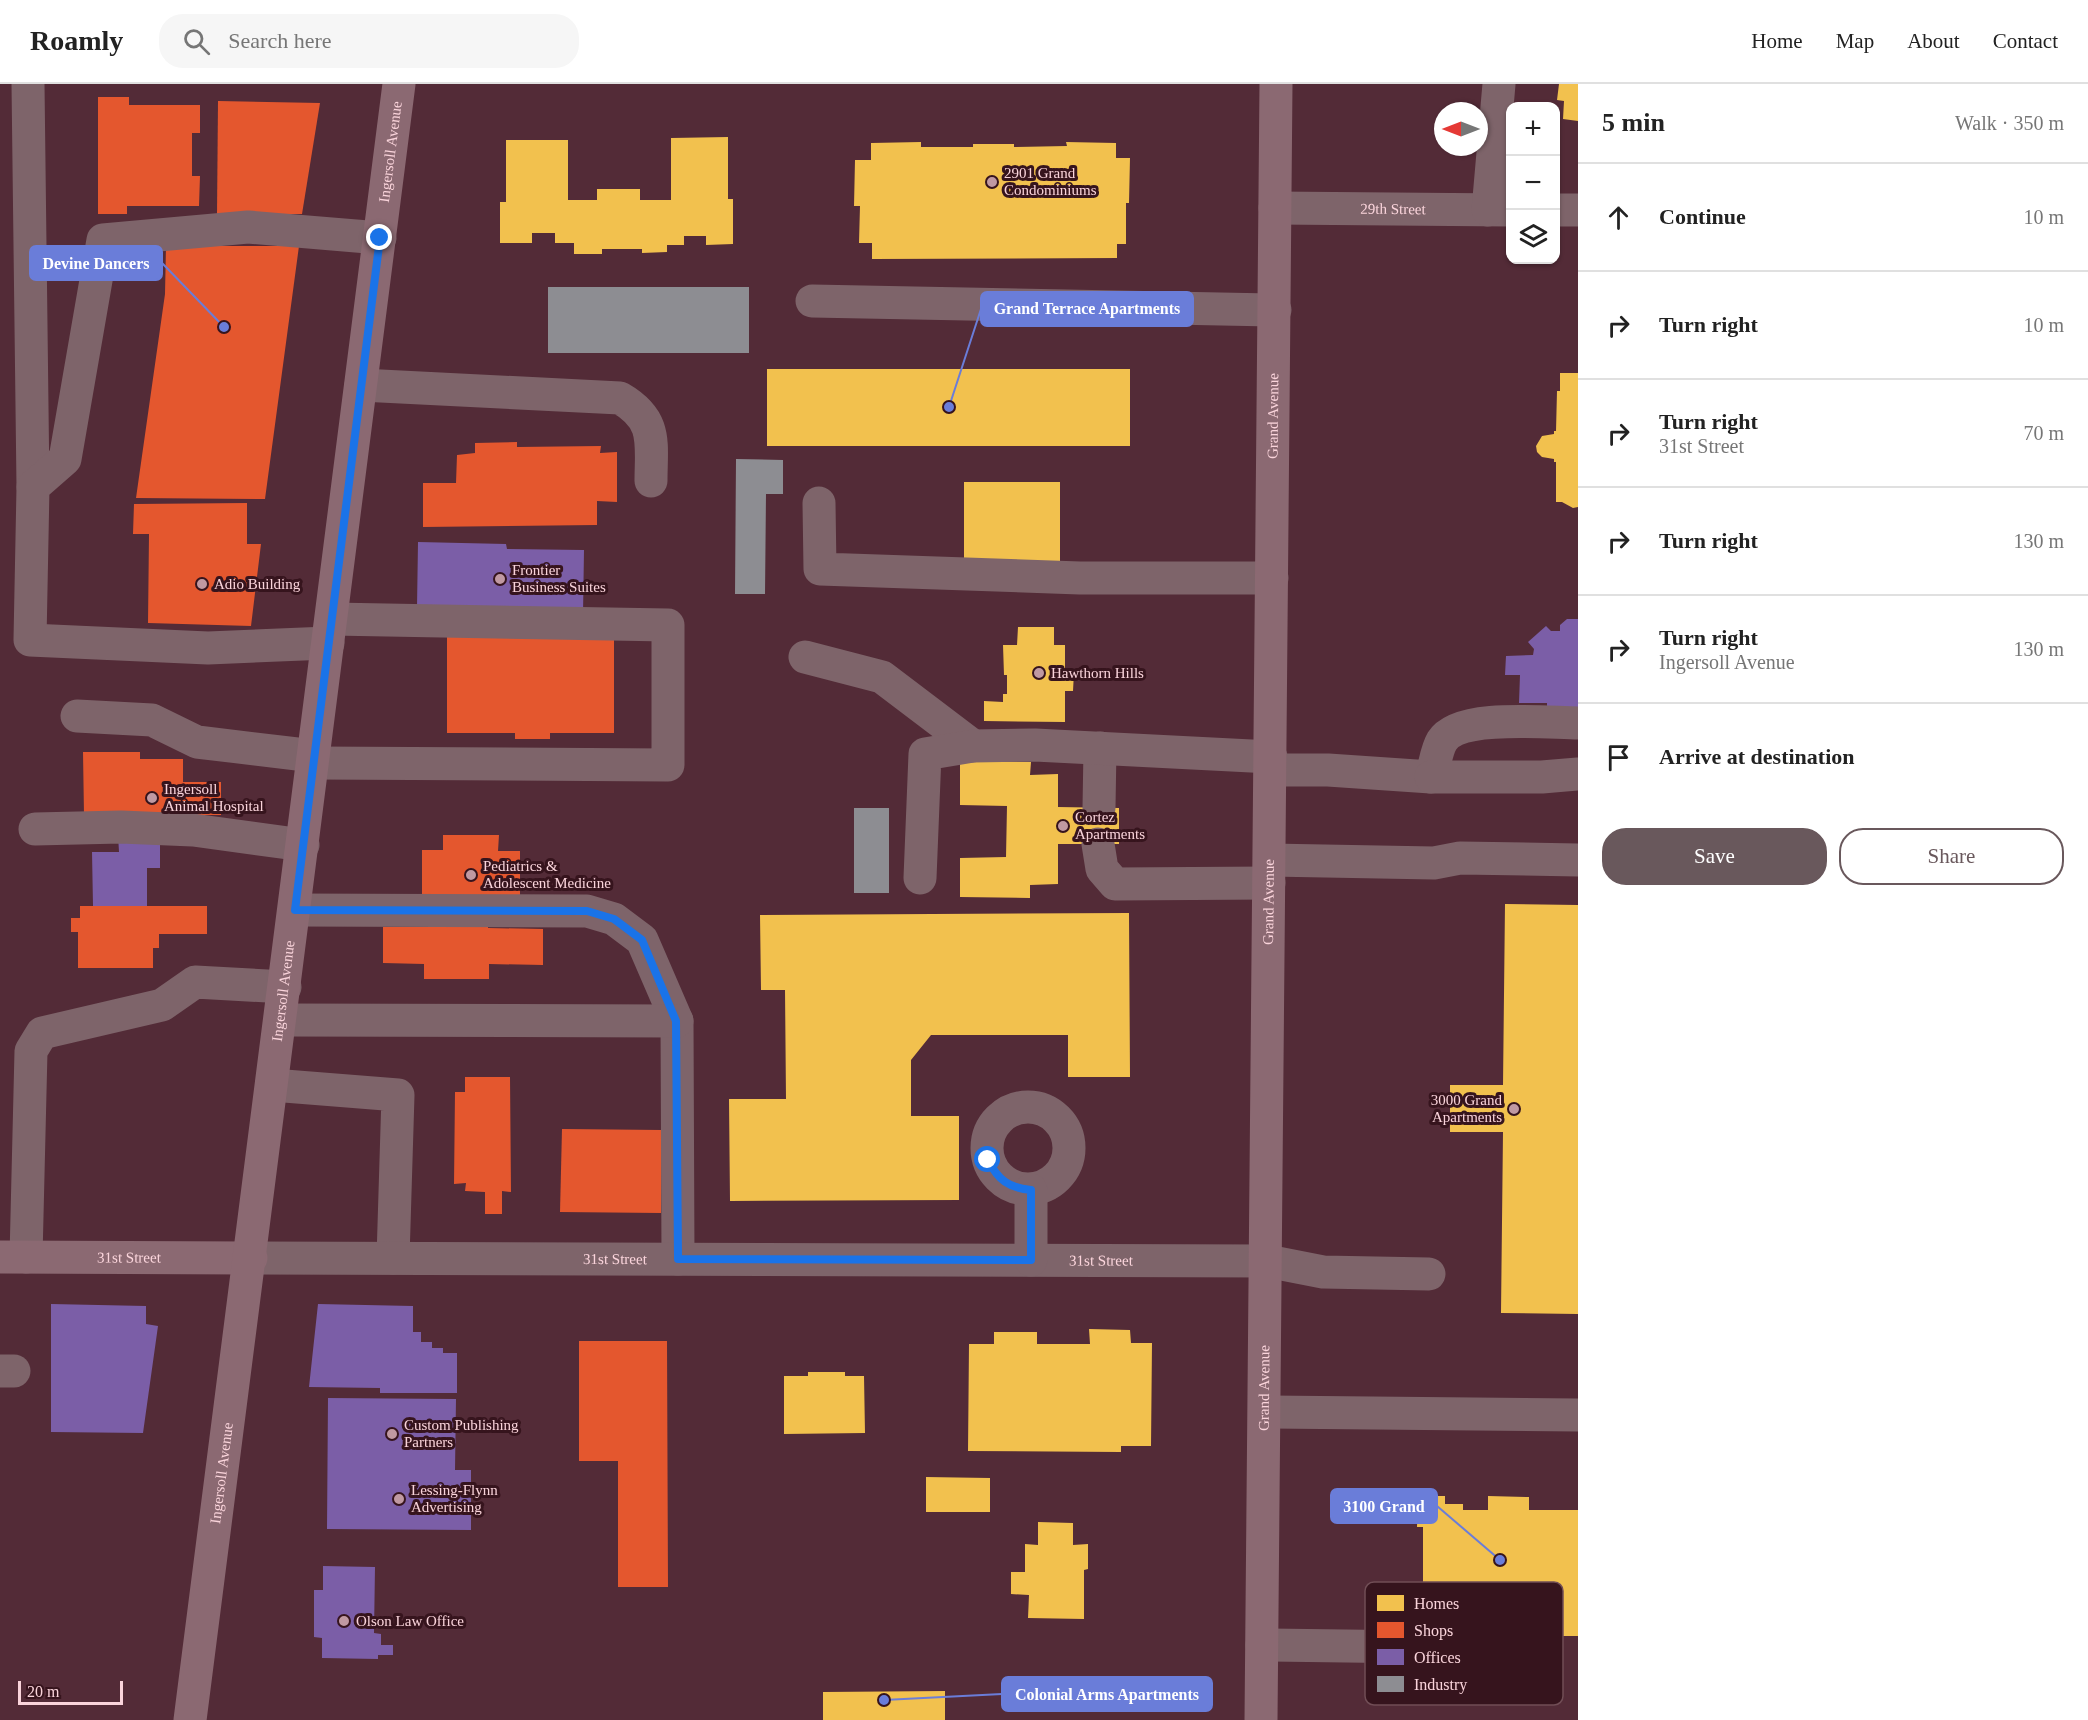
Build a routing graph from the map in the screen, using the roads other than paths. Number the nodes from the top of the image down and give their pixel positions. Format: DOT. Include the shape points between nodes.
graph roads {
  1 [pos="28,84"];
  2 [pos="399,84"];
  3 [pos="1276,84"];
  4 [pos="1499,84"];
  5 [pos="1275,208"];
  6 [pos="1499,210"];
  7 [pos="1560,210"];
  8 [pos="1578,210"];
  9 [pos="380,238"];
  10 [pos="812,301"];
  11 [pos="1275,310"];
  12 [pos="361,385"];
  13 [pos="651,481"];
  14 [pos="33,487"];
  15 [pos="819,503"];
  16 [pos="1272,578"];
  17 [pos="330,631"];
  18 [pos="805,657"];
  19 [pos="77,716"];
  20 [pos="1578,723"];
  21 [pos="973,746"];
  22 [pos="1100,748"];
  23 [pos="314,760"];
  24 [pos="1271,763"];
  25 [pos="1578,774"];
  26 [pos="1431,777"];
  27 [pos="1099,808"];
  28 [pos="35,829"];
  29 [pos="303,844"];
  30 [pos="1098,844"];
  31 [pos="1578,860"];
  32 [pos="1270,872"];
  33 [pos="920,878"];
  34 [pos="295,910"];
  35 [pos="285,987"];
  36 [pos="281,1020"];
  37 [pos="676,1021"];
  38 [pos="272,1085"];
  39 [pos="1031,1190"];
  40 [pos="13,1257"];
  41 [pos="251,1258"];
  42 [pos="393,1258"];
  43 [pos="678,1259"];
  44 [pos="1031,1260"];
  45 [pos="1267,1261"];
  46 [pos="1429,1274"];
  47 [pos="1265,1412"];
  48 [pos="1578,1415"];
  49 [pos="1262,1645"];
  50 [pos="1365,1646"];
  51 [pos="190,1720"];
  52 [pos="1261,1720"];
  1 -- 14 [label="street"];
  2 -- 9 [label="main road, Ingersoll Avenue"];
  3 -- 5 [label="main road, Grand Avenue"];
  4 -- 6 [label="street"];
  5 -- 6 [label="street, 29th Street"];
  5 -- 11 [label="main road, Grand Avenue"];
  7 -- 8 [label="street"];
  9 -- 12 [label="main road, Ingersoll Avenue"];
  9 -- 14 [label="street" via="248,227 103,240 65,459"];
  10 -- 11 [label="street"];
  11 -- 16 [label="main road, Grand Avenue"];
  12 -- 13 [label="street" via="620,398 635,406 651,431"];
  12 -- 17 [label="main road, Ingersoll Avenue"];
  14 -- 17 [label="street" via="30,640 208,648"];
  15 -- 16 [label="street" via="820,569 1080,578"];
  16 -- 24 [label="main road, Grand Avenue"];
  17 -- 23 [label="main road, Ingersoll Avenue"];
  17 -- 23 [label="street" via="668,625 668,765"];
  18 -- 21 [label="street" via="882,677"];
  19 -- 23 [label="street" via="152,720 197,742"];
  20 -- 26 [label="street" via="1481,722 1455,730 1442,741"];
  21 -- 22 [label="street"];
  21 -- 33 [label="street" via="925,754"];
  22 -- 24 [label="street"];
  22 -- 27 [label="street"];
  23 -- 29 [label="main road, Ingersoll Avenue"];
  24 -- 26 [label="street"];
  24 -- 32 [label="main road, Grand Avenue"];
  25 -- 26 [label="street"];
  28 -- 29 [label="street" via="193,830"];
  29 -- 34 [label="main road, Ingersoll Avenue"];
  30 -- 32 [label="street" via="1102,869 1115,884"];
  31 -- 32 [label="street" via="1460,858 1434,871"];
  32 -- 45 [label="main road, Grand Avenue"];
  34 -- 35 [label="main road, Ingersoll Avenue"];
  34 -- 37 [label="street" via="587,911 614,919 642,940"];
  35 -- 36 [label="main road, Ingersoll Avenue"];
  35 -- 40 [label="street" via="195,982 162,1005 42,1033 31,1051"];
  36 -- 37 [label="street"];
  36 -- 38 [label="main road, Ingersoll Avenue"];
  37 -- 43 [label="street"];
  38 -- 41 [label="main road, Ingersoll Avenue"];
  38 -- 42 [label="street" via="398,1095"];
  39 -- 44 [label="street"];
  40 -- 41 [label="main road, 31st Street"];
  41 -- 42 [label="street, 31st Street"];
  41 -- 51 [label="main road, Ingersoll Avenue"];
  42 -- 43 [label="street, 31st Street"];
  43 -- 44 [label="street, 31st Street"];
  44 -- 45 [label="street, 31st Street"];
  45 -- 46 [label="street, 31st Street" via="1323,1272"];
  45 -- 47 [label="main road, Grand Avenue"];
  47 -- 48 [label="street"];
  47 -- 49 [label="main road, Grand Avenue"];
  49 -- 50 [label="street"];
  49 -- 52 [label="main road, Grand Avenue"];
}
